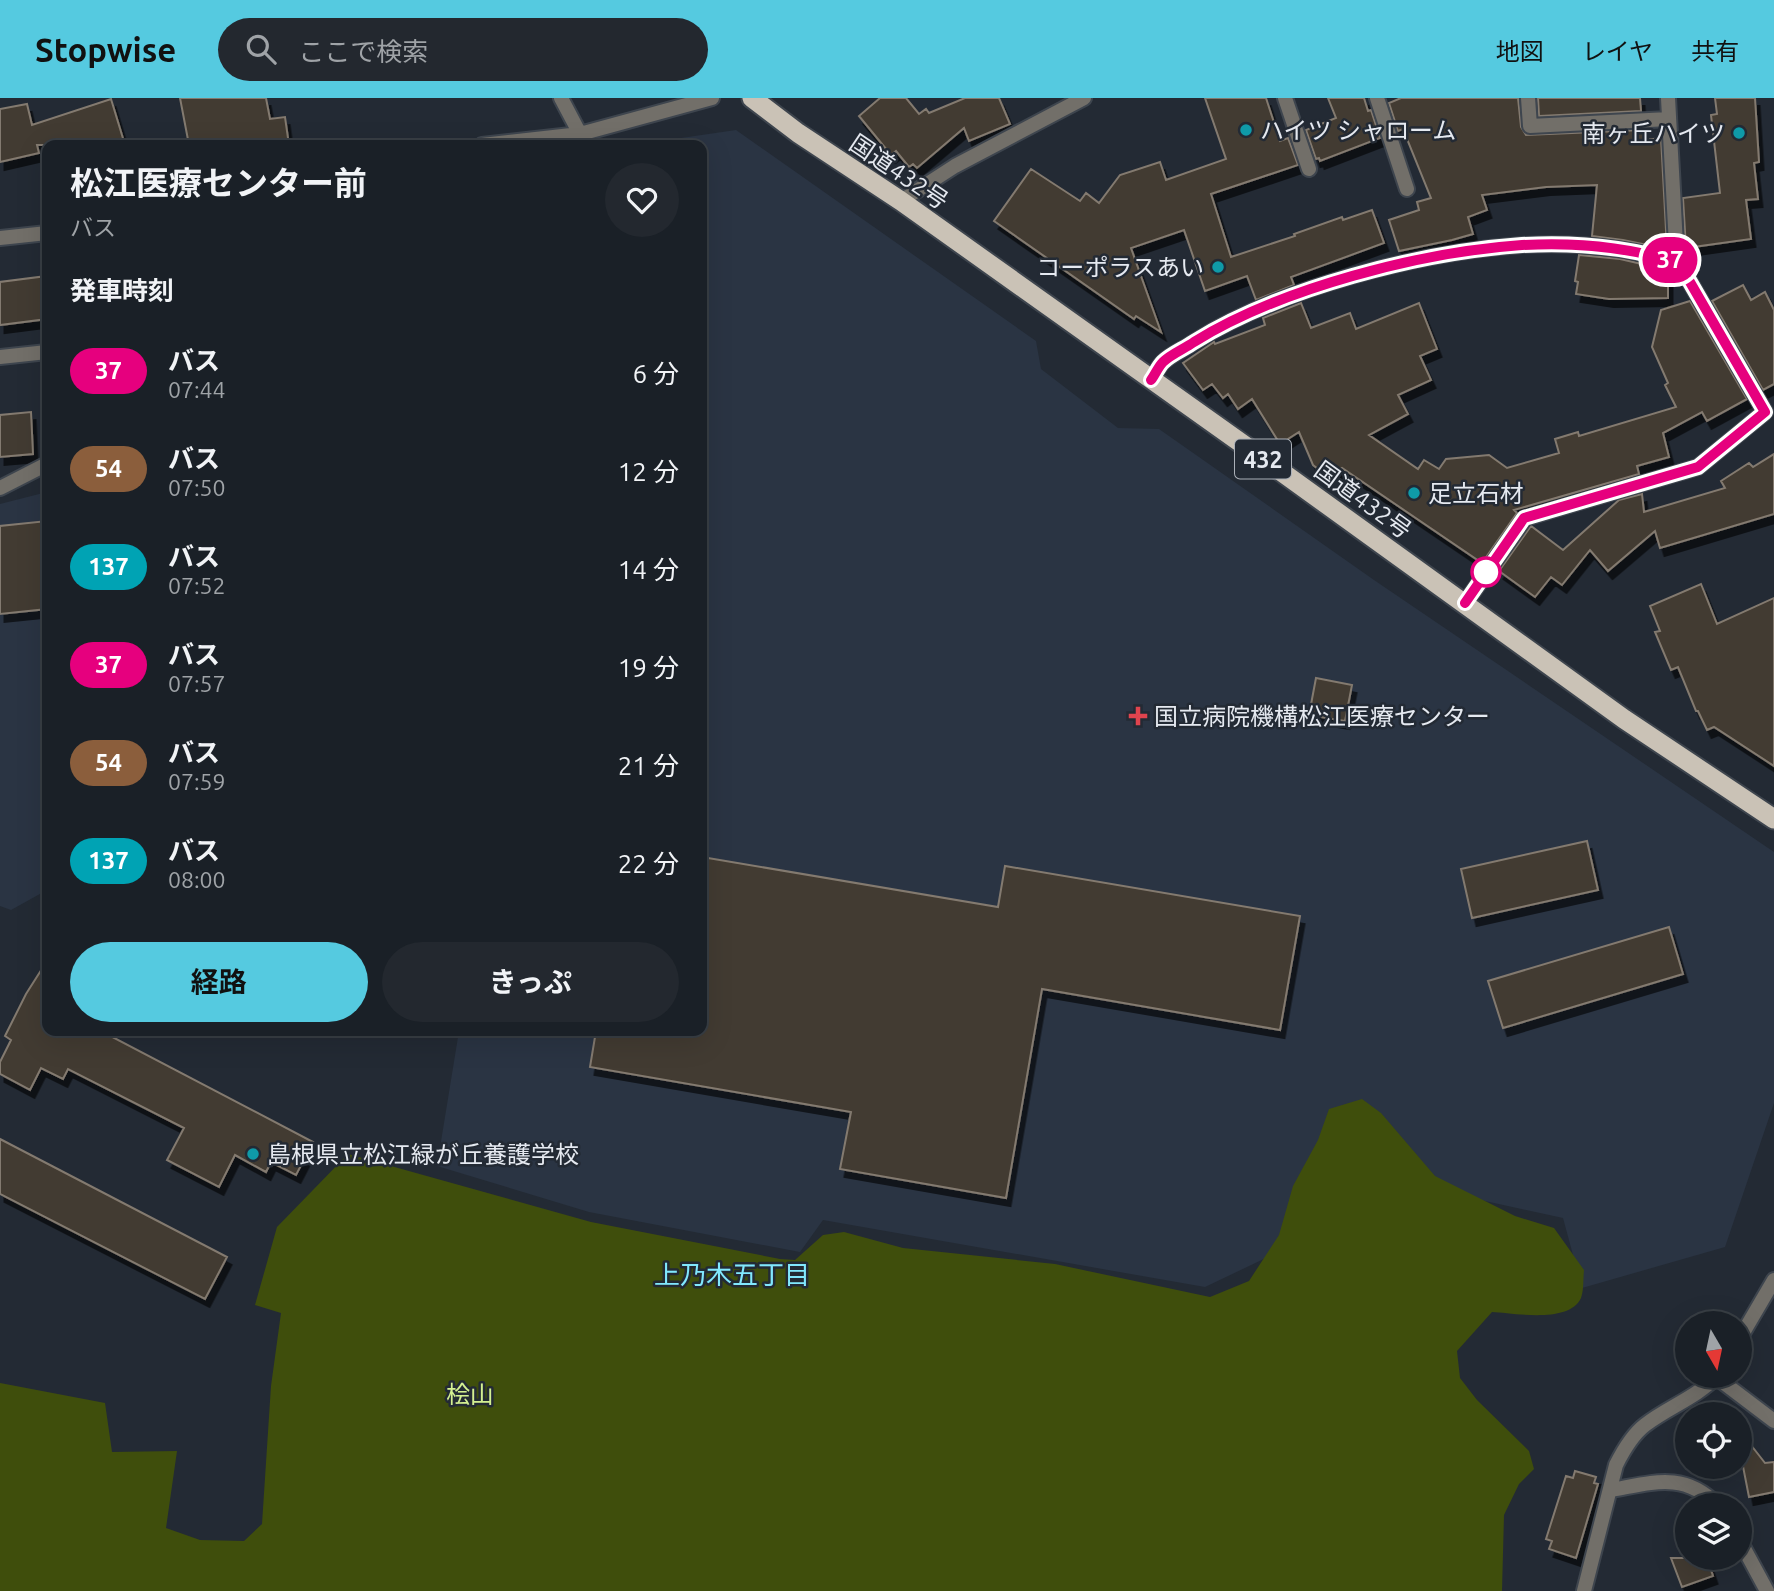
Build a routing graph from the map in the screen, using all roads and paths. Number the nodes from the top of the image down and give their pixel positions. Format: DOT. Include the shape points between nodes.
graph roads {
  1 [pos="561,98"];
  2 [pos="712,98"];
  3 [pos="752,98"];
  4 [pos="1084,98"];
  5 [pos="1285,98"];
  6 [pos="1377,98"];
  7 [pos="1528,98"];
  8 [pos="1668,98"];
  9 [pos="1669,119"];
  10 [pos="580,140"];
  11 [pos="1309,169"];
  12 [pos="1407,189"];
  13 [pos="901,201"];
  14 [pos="42,233"];
  15 [pos="1,236"];
  16 [pos="1679,263"];
  17 [pos="42,353"];
  18 [pos="0,357"];
  19 [pos="1151,380"];
  20 [pos="42,467"];
  21 [pos="0,488"];
  22 [pos="1465,603"];
  23 [pos="1774,818"];
  24 [pos="1774,1280"];
  25 [pos="1752,1318"];
  26 [pos="1702,1388"];
  27 [pos="1731,1388"];
  28 [pos="1774,1421"];
  29 [pos="1611,1490"];
  30 [pos="1703,1493"];
  31 [pos="1752,1563"];
  32 [pos="1584,1591"];
  33 [pos="1767,1591"];
  1 -- 10 [label="street"];
  2 -- 10 [label="street"];
  3 -- 13 [label="highway, 国道432号 / 432"];
  4 -- 13 [label="street" via="954,166"];
  5 -- 11 [label="street"];
  6 -- 12 [label="street"];
  7 -- 9 [label="street" via="1530,126"];
  8 -- 9 [label="street"];
  9 -- 16 [label="street"];
  13 -- 19 [label="highway, 国道432号 / 432"];
  14 -- 15 [label="street"];
  16 -- 19 [label="street" via="1630,250 1556,244 1443,255 1325,285 1256,310 1162,362"];
  16 -- 22 [label="street" via="1765,412 1698,467 1524,518"];
  17 -- 18 [label="street"];
  19 -- 22 [label="highway, 国道432号 / 432"];
  20 -- 21 [label="street"];
  22 -- 23 [label="highway, 国道432号 / 432" via="1624,719"];
  24 -- 25 [label="street"];
  26 -- 29 [label="street" via="1645,1425 1616,1465"];
  27 -- 28 [label="street"];
  29 -- 30 [label="street" via="1661,1481 1679,1482"];
  29 -- 32 [label="street"];
  31 -- 33 [label="street"];
}
